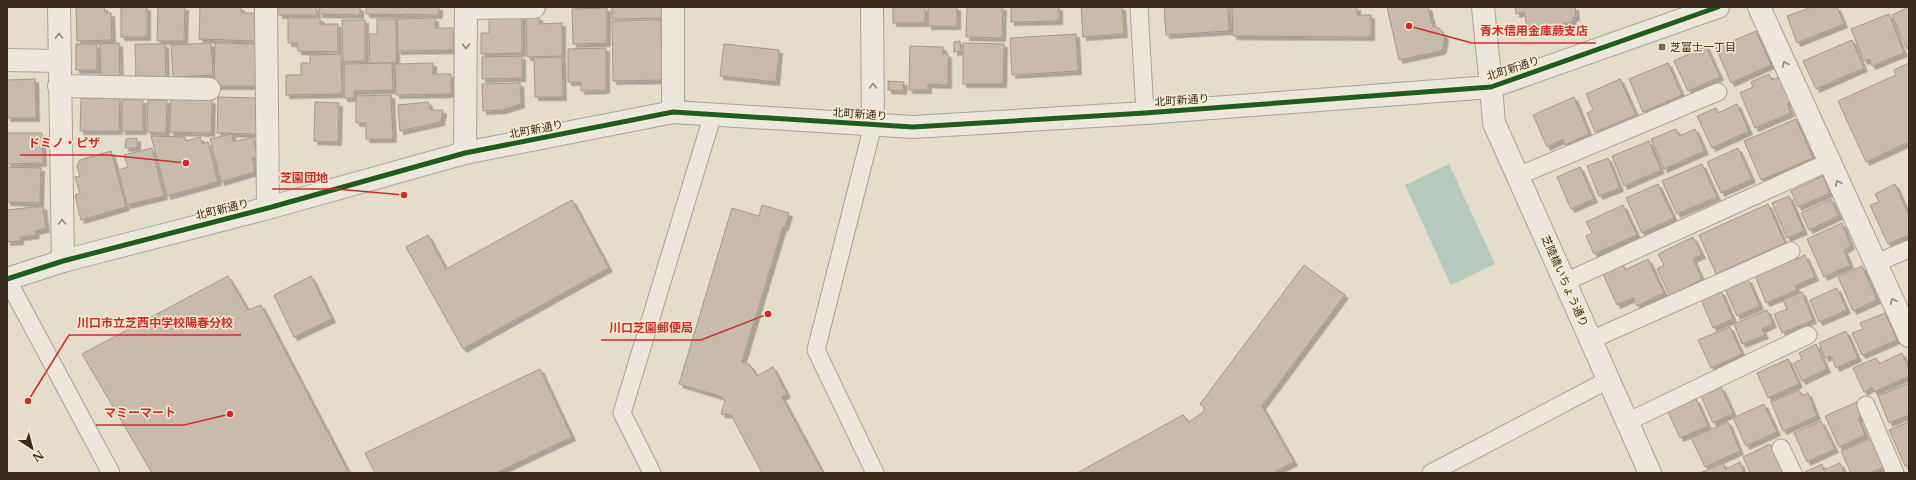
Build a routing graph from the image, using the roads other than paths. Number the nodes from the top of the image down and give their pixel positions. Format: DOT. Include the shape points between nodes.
graph roads {
  1 [pos="59,7"];
  2 [pos="266,7"];
  3 [pos="534,7"];
  4 [pos="672,7"];
  5 [pos="872,7"];
  6 [pos="1139,7"];
  7 [pos="1483,7"];
  8 [pos="1759,7"];
  9 [pos="466,8"];
  10 [pos="1708,9"];
  11 [pos="7,60"];
  12 [pos="59,61"];
  13 [pos="59,86"];
  14 [pos="1491,87"];
  15 [pos="209,89"];
  16 [pos="1718,92"];
  17 [pos="673,112"];
  18 [pos="1145,113"];
  19 [pos="713,114"];
  20 [pos="873,125"];
  21 [pos="465,153"];
  22 [pos="1829,162"];
  23 [pos="1518,176"];
  24 [pos="268,208"];
  25 [pos="1909,249"];
  26 [pos="1791,251"];
  27 [pos="63,261"];
  28 [pos="1876,264"];
  29 [pos="7,279"];
  30 [pos="1565,282"];
  31 [pos="1808,335"];
  32 [pos="1909,336"];
  33 [pos="1591,340"];
  34 [pos="1608,380"];
  35 [pos="1866,405"];
  36 [pos="1627,422"];
  37 [pos="1782,448"];
  38 [pos="111,473"];
  39 [pos="652,473"];
  40 [pos="875,473"];
  41 [pos="1431,473"];
  42 [pos="1650,473"];
  43 [pos="1793,473"];
  44 [pos="1895,473"];
  12 -- 1 [label="street, one-way"];
  2 -- 24 [label="street"];
  3 -- 9 [label="street"];
  4 -- 17 [label="street"];
  20 -- 5 [label="street, one-way"];
  6 -- 18 [label="lane"];
  7 -- 14 [label="street, 芝陸橋いちょう通り"];
  22 -- 8 [label="street, one-way"];
  9 -- 21 [label="street, one-way"];
  10 -- 14 [label="street, 北町新通り"];
  11 -- 12 [label="street"];
  12 -- 13 [label="street"];
  13 -- 15 [label="street"];
  27 -- 13 [label="street, one-way"];
  14 -- 18 [label="street, 北町新通り"];
  14 -- 23 [label="street, 芝陸橋いちょう通り" via="1494,122"];
  16 -- 23 [label="lane"];
  17 -- 19 [label="street, 北町新通り"];
  17 -- 21 [label="street, 北町新通り"];
  18 -- 20 [label="street, 北町新通り" via="913,127"];
  19 -- 20 [label="street, 北町新通り"];
  19 -- 39 [label="lane" via="622,413"];
  20 -- 40 [label="lane" via="816,350"];
  21 -- 24 [label="street, 北町新通り"];
  28 -- 22 [label="street, one-way"];
  22 -- 30 [label="lane"];
  23 -- 30 [label="street, 芝陸橋いちょう通り"];
  24 -- 27 [label="street, 北町新通り"];
  25 -- 28 [label="lane"];
  26 -- 33 [label="lane"];
  27 -- 29 [label="street, 北町新通り"];
  32 -- 28 [label="street, one-way"];
  29 -- 38 [label="lane"];
  30 -- 33 [label="street, 芝陸橋いちょう通り"];
  31 -- 36 [label="lane"];
  33 -- 34 [label="street, 芝陸橋いちょう通り"];
  34 -- 36 [label="street, 芝陸橋いちょう通り"];
  34 -- 41 [label="lane"];
  35 -- 44 [label="lane"];
  36 -- 42 [label="street, 芝陸橋いちょう通り"];
  37 -- 43 [label="lane"];
}
